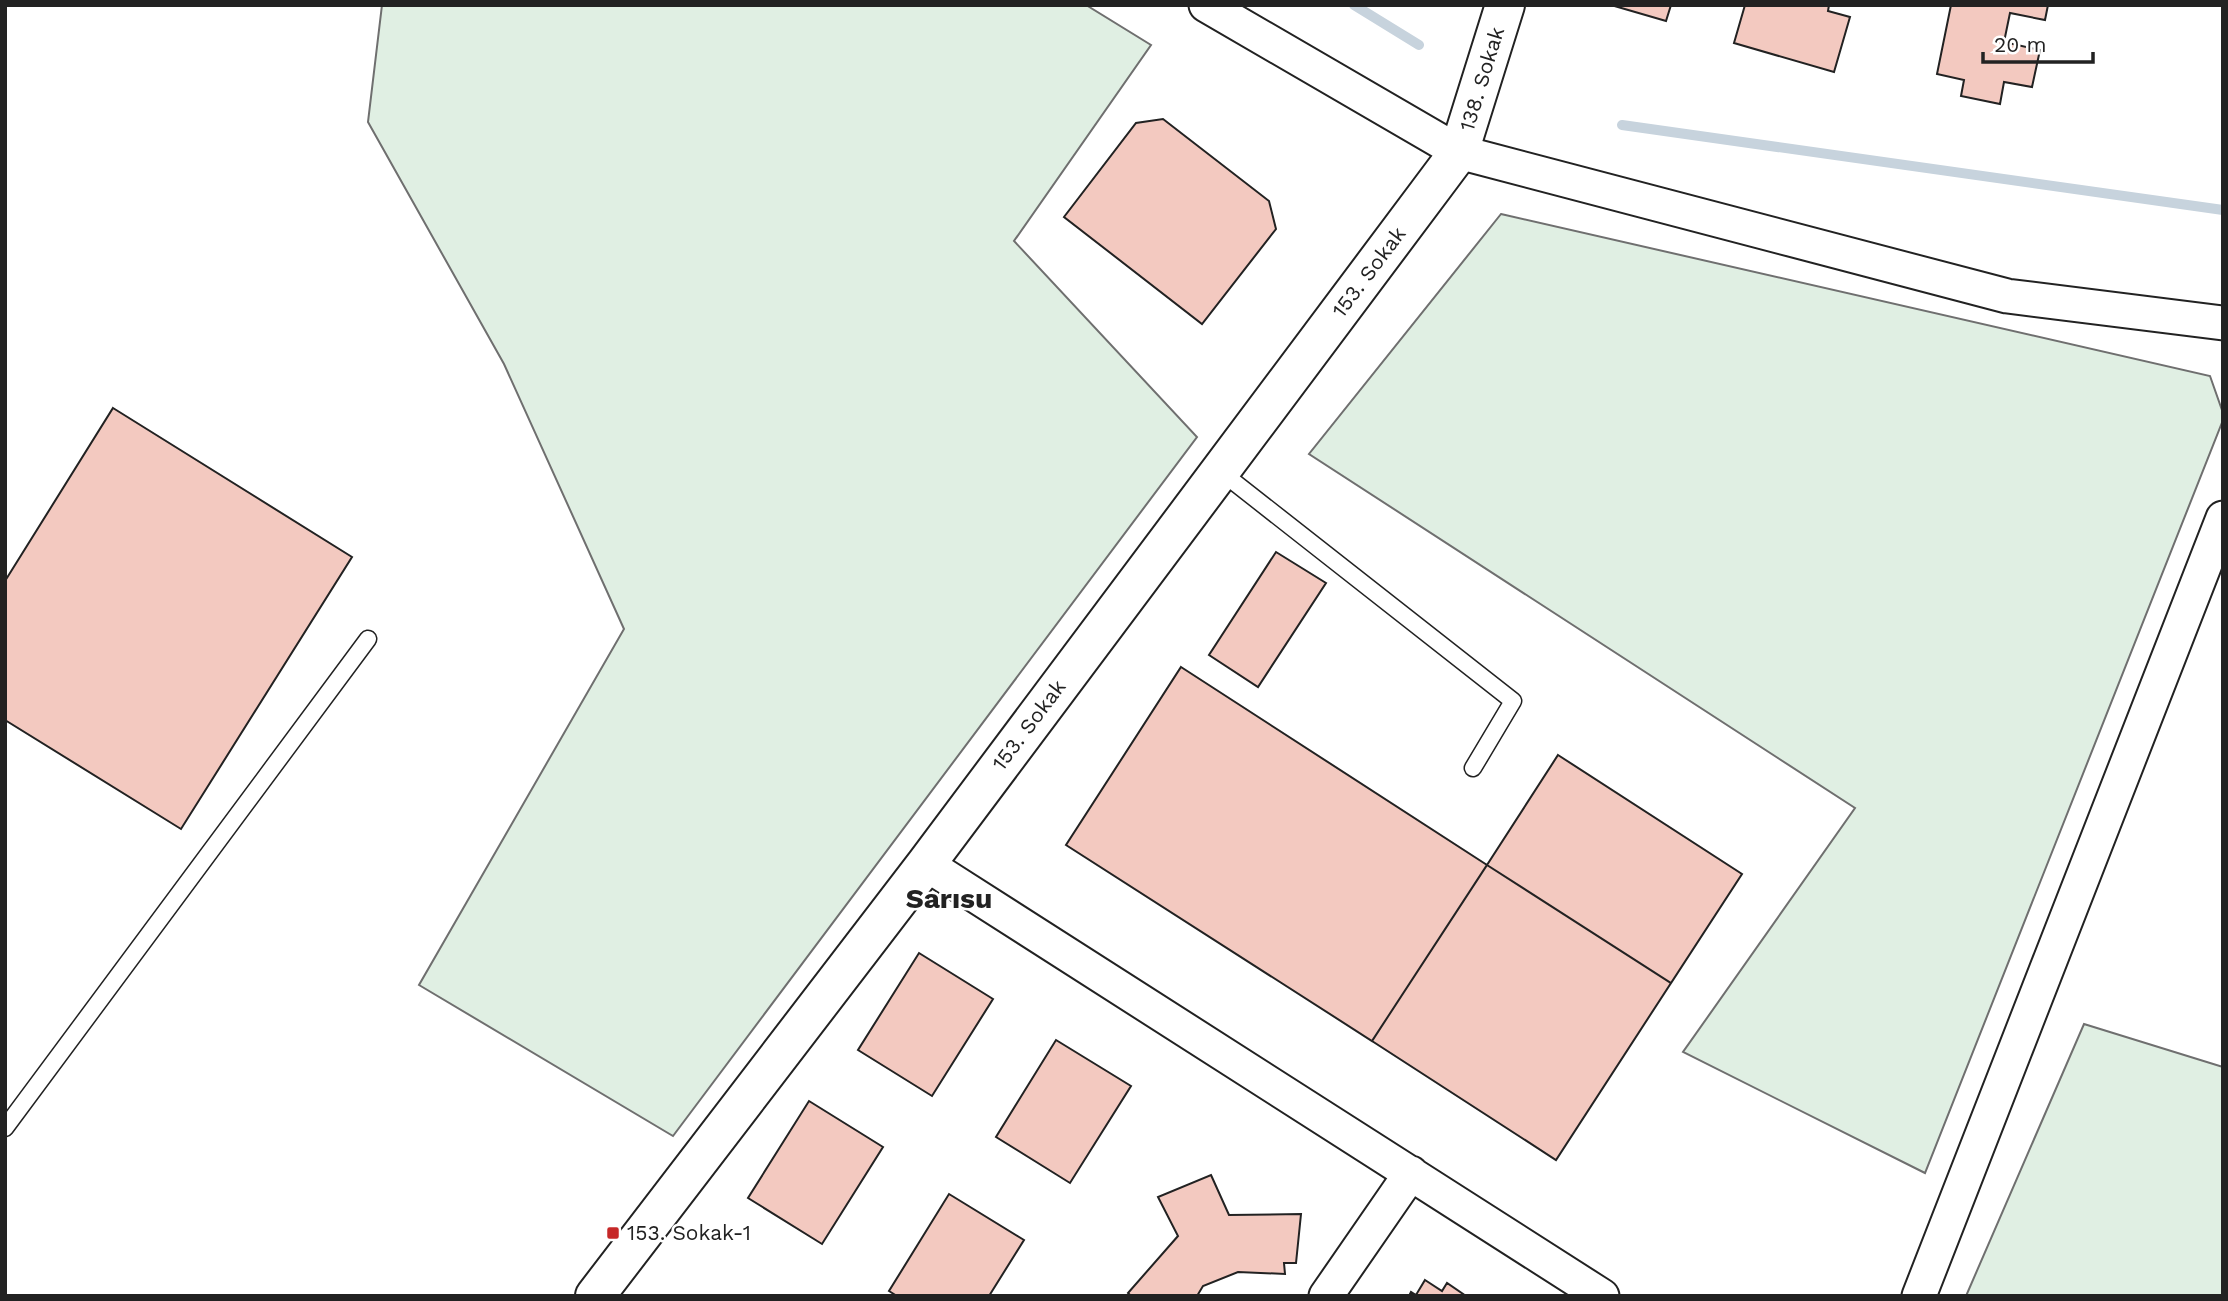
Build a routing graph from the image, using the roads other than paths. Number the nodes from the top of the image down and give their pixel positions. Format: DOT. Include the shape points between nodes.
graph roads {
  1 [pos="1206,5"];
  2 [pos="1504,5"];
  3 [pos="1459,152"];
  4 [pos="2223,323"];
  5 [pos="1220,471"];
  6 [pos="2223,518"];
  7 [pos="368,639"];
  8 [pos="1473,768"];
  9 [pos="926,864"];
  10 [pos="5,1128"];
  11 [pos="1411,1173"];
  12 [pos="595,1296"];
  13 [pos="1326,1296"];
  14 [pos="1602,1296"];
  15 [pos="1919,1296"];
  1 -- 3 [label="street"];
  2 -- 3 [label="street, 138. Sokak"];
  3 -- 4 [label="street" via="2007,296"];
  3 -- 5 [label="street, 153. Sokak"];
  5 -- 8 [label="lane" via="1513,701"];
  5 -- 9 [label="street, 153. Sokak"];
  6 -- 15 [label="street"];
  7 -- 10 [label="lane"];
  9 -- 11 [label="street"];
  9 -- 12 [label="street, 153. Sokak"];
  11 -- 13 [label="street"];
  11 -- 14 [label="street"];
}
